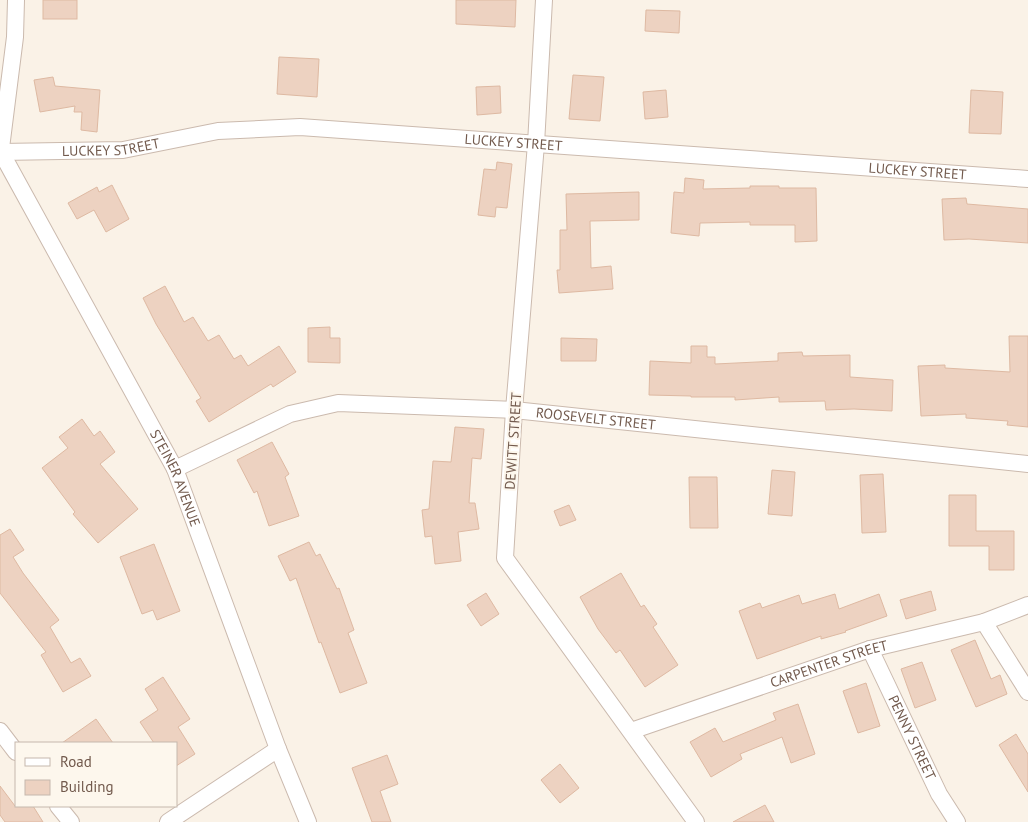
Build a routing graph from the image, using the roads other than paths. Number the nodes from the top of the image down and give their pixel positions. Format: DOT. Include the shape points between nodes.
graph roads {
  1 [pos="16,0"];
  2 [pos="544,0"];
  3 [pos="8,36"];
  4 [pos="536,144"];
  5 [pos="0,154"];
  6 [pos="1028,179"];
  7 [pos="514,410"];
  8 [pos="1028,464"];
  9 [pos="175,469"];
  10 [pos="1028,605"];
  11 [pos="984,622"];
  12 [pos="870,649"];
  13 [pos="1028,692"];
  14 [pos="0,732"];
  15 [pos="631,732"];
  16 [pos="278,749"];
  17 [pos="15,751"];
  18 [pos="59,807"];
  19 [pos="71,822"];
  20 [pos="168,822"];
  21 [pos="308,822"];
  22 [pos="696,822"];
  23 [pos="957,822"];
  1 -- 3 [label="street"];
  2 -- 4 [label="street, DEWITT STREET"];
  3 -- 5 [label="street"];
  4 -- 5 [label="street, LUCKEY STREET" via="300,127 218,132 123,150"];
  4 -- 6 [label="street, LUCKEY STREET"];
  4 -- 7 [label="street, DEWITT STREET"];
  5 -- 9 [label="street, STEINER AVENUE"];
  7 -- 8 [label="street, ROOSEVELT STREET"];
  7 -- 9 [label="street, ROOSEVELT STREET" via="338,403 290,414"];
  7 -- 15 [label="street, DEWITT STREET" via="505,558"];
  9 -- 16 [label="street, STEINER AVENUE"];
  10 -- 11 [label="street, CARPENTER STREET"];
  11 -- 12 [label="street, CARPENTER STREET"];
  11 -- 13 [label="street"];
  12 -- 15 [label="street, CARPENTER STREET"];
  12 -- 23 [label="street, PENNY STREET" via="939,794"];
  14 -- 17 [label="street"];
  15 -- 22 [label="street, DEWITT STREET"];
  16 -- 20 [label="street"];
  16 -- 21 [label="street, STEINER AVENUE"];
  18 -- 19 [label="street"];
}
